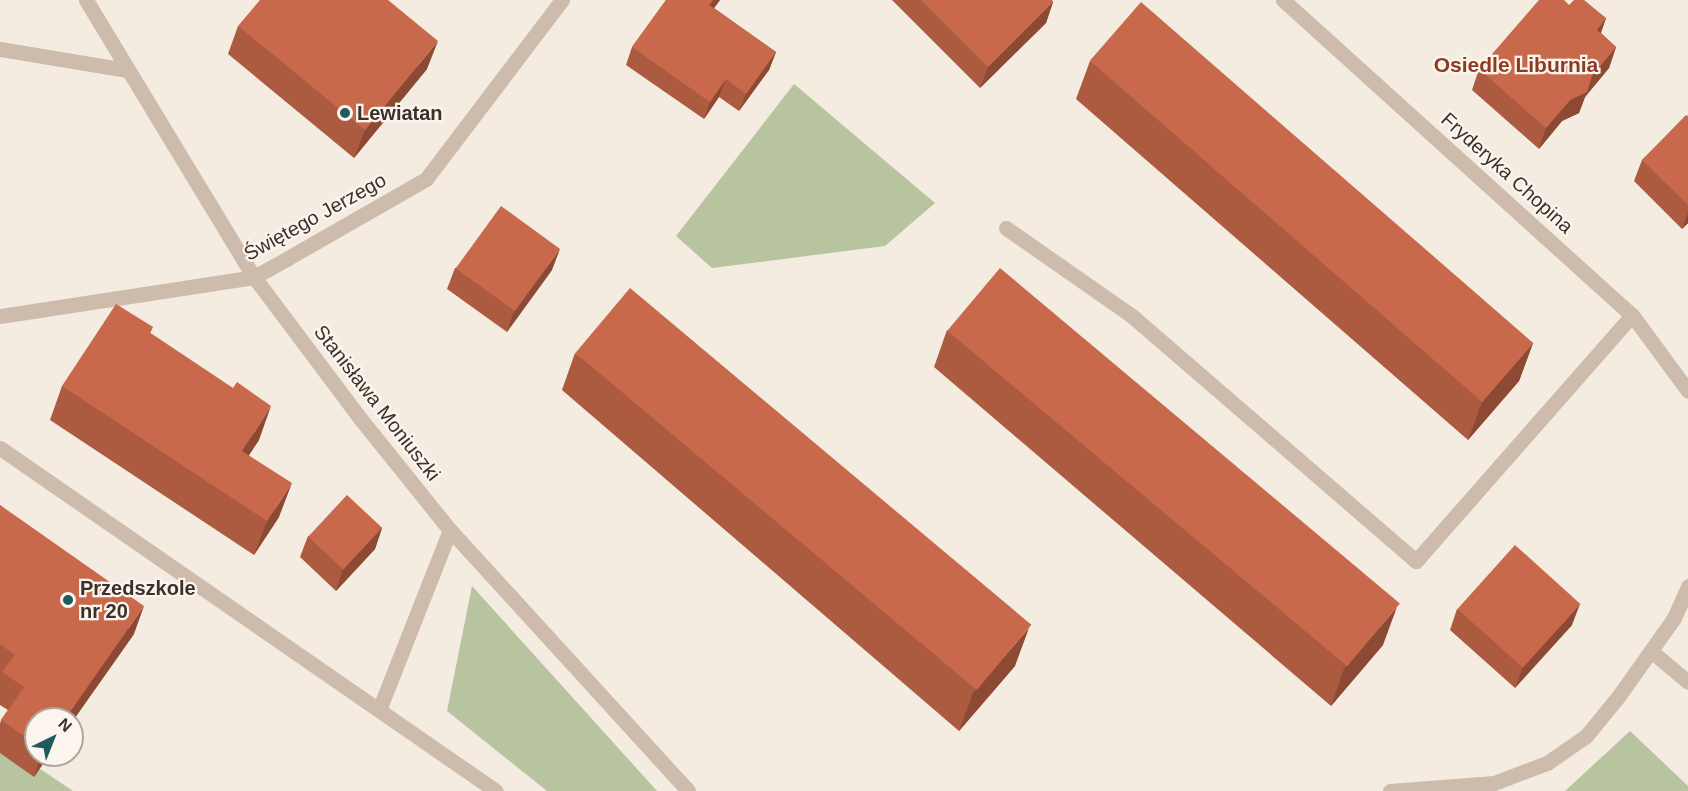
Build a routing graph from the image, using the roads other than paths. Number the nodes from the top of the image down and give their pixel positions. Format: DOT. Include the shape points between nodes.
graph roads {
  1 [pos="86,0"];
  2 [pos="562,0"];
  3 [pos="1283,0"];
  4 [pos="0,49"];
  5 [pos="126,70"];
  6 [pos="1006,228"];
  7 [pos="254,277"];
  8 [pos="1632,315"];
  9 [pos="0,316"];
  10 [pos="1688,391"];
  11 [pos="0,448"];
  12 [pos="450,530"];
  13 [pos="1688,586"];
  14 [pos="1651,651"];
  15 [pos="1688,682"];
  16 [pos="379,710"];
  17 [pos="496,791"];
  18 [pos="688,791"];
  19 [pos="1390,791"];
  1 -- 5 [label="street, Stanisława Moniuszki"];
  2 -- 7 [label="street, Świętego Jerzego" via="426,179"];
  3 -- 8 [label="street, Fryderyka Chopina"];
  4 -- 5 [label="street"];
  5 -- 7 [label="street, Stanisława Moniuszki"];
  6 -- 8 [label="street" via="1132,316 1416,561"];
  7 -- 9 [label="street, Świętego Jerzego"];
  7 -- 12 [label="street, Stanisława Moniuszki"];
  8 -- 10 [label="street, Fryderyka Chopina"];
  11 -- 16 [label="street"];
  12 -- 16 [label="street"];
  12 -- 18 [label="street, Stanisława Moniuszki"];
  13 -- 14 [label="street" via="1674,618"];
  14 -- 15 [label="street"];
  14 -- 19 [label="street" via="1586,736 1547,764 1494,783"];
  16 -- 17 [label="street"];
}
